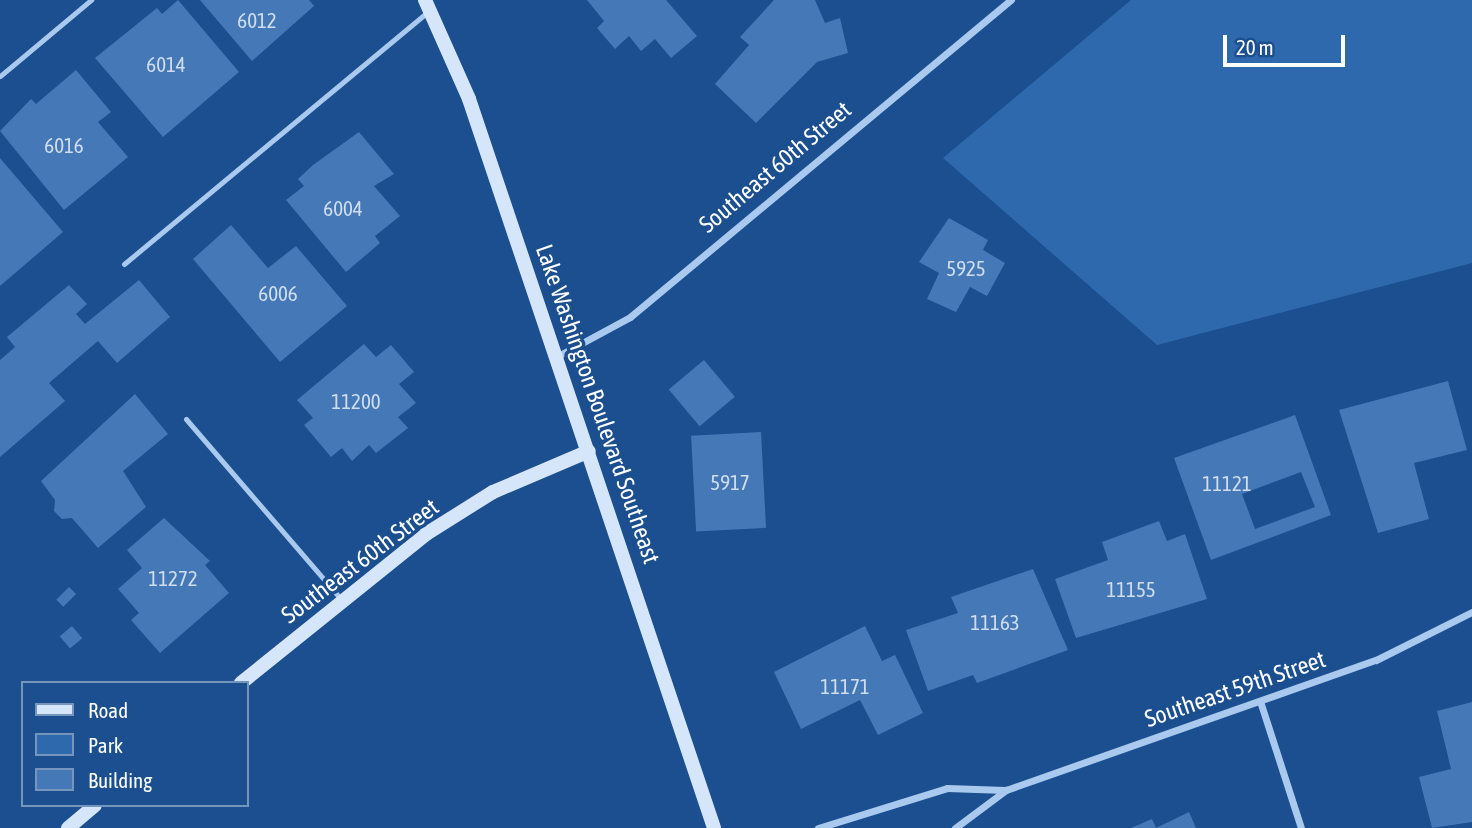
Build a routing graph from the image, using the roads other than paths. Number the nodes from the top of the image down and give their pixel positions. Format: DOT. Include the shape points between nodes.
graph roads {
  1 [pos="91,0"];
  2 [pos="1011,0"];
  3 [pos="427,5"];
  4 [pos="0,76"];
  5 [pos="124,264"];
  6 [pos="558,356"];
  7 [pos="186,419"];
  8 [pos="589,451"];
  9 [pos="341,599"];
  10 [pos="1472,612"];
  11 [pos="243,681"];
  12 [pos="1260,701"];
  13 [pos="1006,790"];
  14 [pos="93,807"];
  15 [pos="68,828"];
  16 [pos="714,828"];
  17 [pos="818,828"];
  18 [pos="955,828"];
  19 [pos="1301,828"];
  1 -- 4 [label="lane"];
  2 -- 6 [label="street, Southeast 60th Street" via="630,317"];
  3 -- 5 [label="lane"];
  3 -- 6 [label="main road, Lake Washington Boulevard Southeast" via="469,99"];
  6 -- 8 [label="main road, Lake Washington Boulevard Southeast"];
  7 -- 9 [label="lane"];
  8 -- 9 [label="main road, Southeast 60th Street" via="493,492"];
  8 -- 16 [label="main road, Lake Washington Boulevard Southeast"];
  9 -- 11 [label="main road, Southeast 60th Street"];
  10 -- 12 [label="street, Southeast 59th Street" via="1376,660"];
  12 -- 13 [label="street, Southeast 59th Street"];
  12 -- 19 [label="street"];
  13 -- 17 [label="street, Southeast 59th Street" via="947,789"];
  13 -- 18 [label="street, Southeast 59th Street"];
  14 -- 15 [label="main road"];
}
